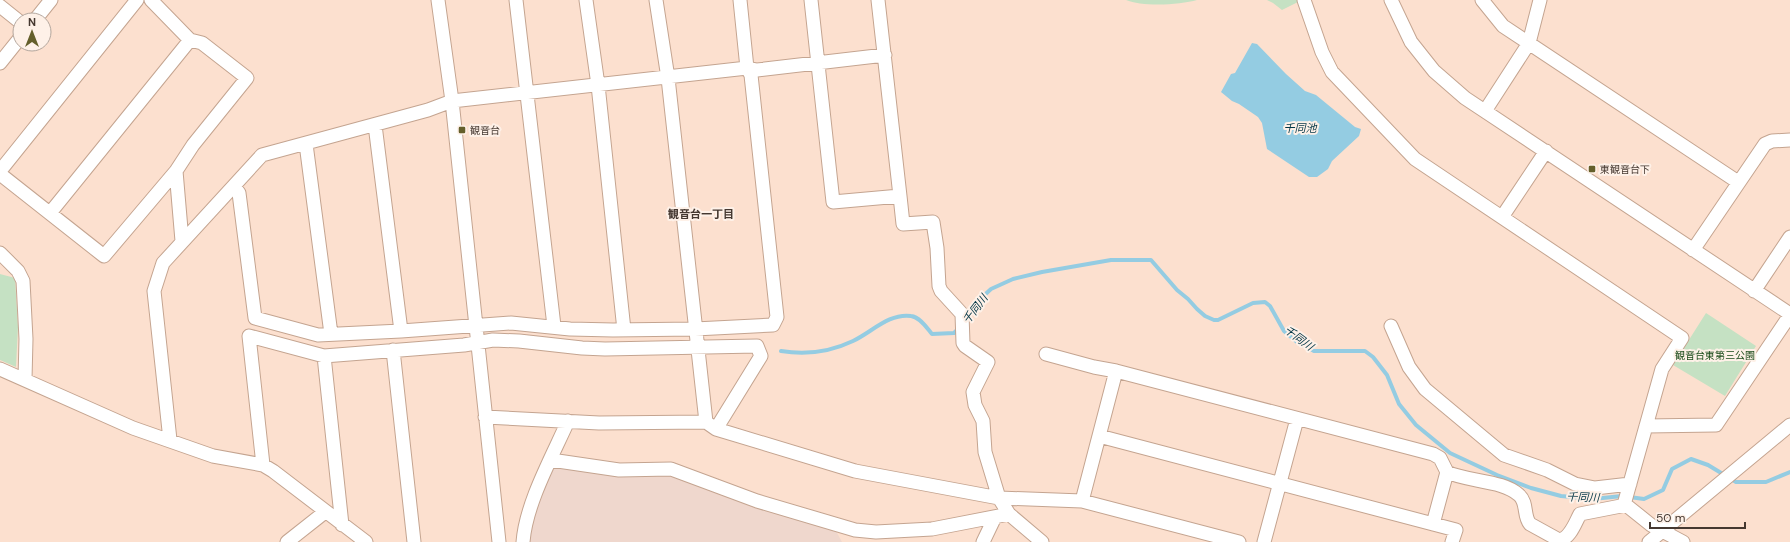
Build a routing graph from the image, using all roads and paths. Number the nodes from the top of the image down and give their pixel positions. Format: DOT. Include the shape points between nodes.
graph roads {
  1 [pos="51,0"];
  2 [pos="137,0"];
  3 [pos="150,0"];
  4 [pos="438,0"];
  5 [pos="516,0"];
  6 [pos="586,0"];
  7 [pos="656,0"];
  8 [pos="740,0"];
  9 [pos="811,0"];
  10 [pos="878,0"];
  11 [pos="1304,0"];
  12 [pos="1391,0"];
  13 [pos="1482,0"];
  14 [pos="1540,0"];
  15 [pos="0,6"];
  16 [pos="41,12"];
  17 [pos="12,16"];
  18 [pos="190,40"];
  19 [pos="1529,43"];
  20 [pos="12,48"];
  21 [pos="885,55"];
  22 [pos="0,63"];
  23 [pos="818,63"];
  24 [pos="747,68"];
  25 [pos="668,78"];
  26 [pos="598,85"];
  27 [pos="527,92"];
  28 [pos="452,101"];
  29 [pos="1485,111"];
  30 [pos="375,125"];
  31 [pos="1790,140"];
  32 [pos="306,144"];
  33 [pos="1546,151"];
  34 [pos="0,171"];
  35 [pos="176,171"];
  36 [pos="0,174"];
  37 [pos="1738,182"];
  38 [pos="234,186"];
  39 [pos="900,196"];
  40 [pos="50,213"];
  41 [pos="1502,217"];
  42 [pos="1790,237"];
  43 [pos="182,241"];
  44 [pos="1693,250"];
  45 [pos="0,253"];
  46 [pos="1754,290"];
  47 [pos="1790,314"];
  48 [pos="475,325"];
  49 [pos="554,326"];
  50 [pos="1391,326"];
  51 [pos="695,329"];
  52 [pos="624,330"];
  53 [pos="401,331"];
  54 [pos="331,334"];
  55 [pos="478,342"];
  56 [pos="697,348"];
  57 [pos="393,350"];
  58 [pos="1046,354"];
  59 [pos="324,356"];
  60 [pos="0,369"];
  61 [pos="1116,371"];
  62 [pos="25,379"];
  63 [pos="485,417"];
  64 [pos="1297,419"];
  65 [pos="568,421"];
  66 [pos="711,425"];
  67 [pos="1790,425"];
  68 [pos="1646,426"];
  69 [pos="1099,436"];
  70 [pos="170,440"];
  71 [pos="551,460"];
  72 [pos="263,465"];
  73 [pos="1447,472"];
  74 [pos="1280,484"];
  75 [pos="1627,495"];
  76 [pos="999,498"];
  77 [pos="1082,501"];
  78 [pos="325,512"];
  79 [pos="1009,514"];
  80 [pos="995,517"];
  81 [pos="1433,524"];
  82 [pos="342,525"];
  83 [pos="1662,531"];
  84 [pos="289,542"];
  85 [pos="366,542"];
  86 [pos="414,542"];
  87 [pos="500,542"];
  88 [pos="523,542"];
  89 [pos="984,542"];
  90 [pos="1042,542"];
  91 [pos="1239,542"];
  92 [pos="1264,542"];
  93 [pos="1452,542"];
  94 [pos="1649,542"];
  95 [pos="1683,542"];
  1 -- 16 [label="street"];
  2 -- 34 [label="street"];
  3 -- 18 [label="street"];
  4 -- 28 [label="street"];
  5 -- 27 [label="street"];
  6 -- 26 [label="street"];
  7 -- 25 [label="street"];
  8 -- 24 [label="street"];
  9 -- 23 [label="street"];
  10 -- 21 [label="street"];
  11 -- 41 [label="street" via="1327,63 1340,81 1416,159"];
  12 -- 29 [label="street" via="1411,42 1434,71 1465,98"];
  13 -- 19 [label="street" via="1503,26"];
  14 -- 19 [label="street"];
  15 -- 17 [label="street"];
  18 -- 35 [label="street" via="202,43 247,78 193,145"];
  18 -- 40 [label="street"];
  19 -- 29 [label="street"];
  19 -- 37 [label="street"];
  20 -- 22 [label="street"];
  21 -- 23 [label="street"];
  21 -- 39 [label="street"];
  23 -- 24 [label="street" via="757,70"];
  23 -- 39 [label="street" via="833,202"];
  24 -- 25 [label="street"];
  24 -- 51 [label="street" via="751,75 778,317 773,325"];
  25 -- 26 [label="street"];
  25 -- 51 [label="street"];
  26 -- 27 [label="street"];
  26 -- 52 [label="street"];
  27 -- 28 [label="street"];
  27 -- 49 [label="street"];
  28 -- 30 [label="street"];
  28 -- 48 [label="street"];
  29 -- 33 [label="street"];
  30 -- 32 [label="street"];
  30 -- 53 [label="street"];
  31 -- 37 [label="street" via="1765,144"];
  32 -- 38 [label="street" via="262,156"];
  32 -- 54 [label="street"];
  33 -- 41 [label="street"];
  33 -- 44 [label="street"];
  35 -- 40 [label="street" via="104,256"];
  35 -- 43 [label="street"];
  36 -- 40 [label="street"];
  37 -- 44 [label="street"];
  38 -- 43 [label="street"];
  38 -- 54 [label="street" via="239,193 255,318 318,335"];
  39 -- 76 [label="street" via="903,224 933,222 939,286 962,314 963,343 988,362 972,396 983,421 985,452"];
  41 -- 68 [label="street" via="1682,338 1662,369"];
  42 -- 46 [label="street"];
  43 -- 70 [label="street" via="163,263 154,291"];
  44 -- 46 [label="street"];
  45 -- 62 [label="street" via="18,271 23,281"];
  46 -- 47 [label="street"];
  47 -- 68 [label="street" via="1716,424"];
  48 -- 49 [label="street" via="511,323"];
  48 -- 53 [label="street"];
  48 -- 55 [label="street"];
  49 -- 52 [label="street" via="570,329"];
  50 -- 75 [label="street" via="1410,367 1425,389 1504,455 1547,470 1575,484"];
  51 -- 52 [label="street"];
  51 -- 56 [label="street"];
  53 -- 54 [label="street"];
  55 -- 56 [label="street" via="519,341 582,348"];
  55 -- 57 [label="street"];
  55 -- 63 [label="street"];
  56 -- 66 [label="street"];
  56 -- 66 [label="street" via="757,346 761,356"];
  57 -- 59 [label="street"];
  57 -- 86 [label="street"];
  58 -- 61 [label="street"];
  59 -- 72 [label="street" via="249,336"];
  59 -- 82 [label="street"];
  60 -- 62 [label="street"];
  61 -- 64 [label="street"];
  61 -- 69 [label="street"];
  62 -- 70 [label="street" via="133,428"];
  63 -- 65 [label="street"];
  63 -- 87 [label="street"];
  64 -- 73 [label="street" via="1433,454 1440,458"];
  64 -- 74 [label="street"];
  65 -- 66 [label="street"];
  65 -- 71 [label="street"];
  66 -- 76 [label="street" via="855,471"];
  67 -- 83 [label="street"];
  68 -- 75 [label="street"];
  69 -- 74 [label="street"];
  69 -- 77 [label="street"];
  70 -- 72 [label="street" via="213,456"];
  71 -- 80 [label="street" via="619,470 671,469 757,501 855,530 912,531"];
  71 -- 88 [label="street" via="532,504"];
  72 -- 78 [label="street"];
  73 -- 75 [label="street" via="1514,491 1523,500 1530,524 1559,540 1568,537 1580,514"];
  73 -- 81 [label="street"];
  74 -- 81 [label="street"];
  74 -- 92 [label="street"];
  75 -- 83 [label="street" via="1651,525"];
  76 -- 77 [label="street"];
  76 -- 79 [label="street"];
  77 -- 91 [label="street"];
  78 -- 82 [label="street"];
  78 -- 84 [label="street"];
  79 -- 80 [label="street"];
  79 -- 90 [label="street"];
  80 -- 89 [label="street"];
  81 -- 93 [label="street" via="1456,530"];
  82 -- 85 [label="street"];
  83 -- 94 [label="street"];
  83 -- 95 [label="street"];
}
